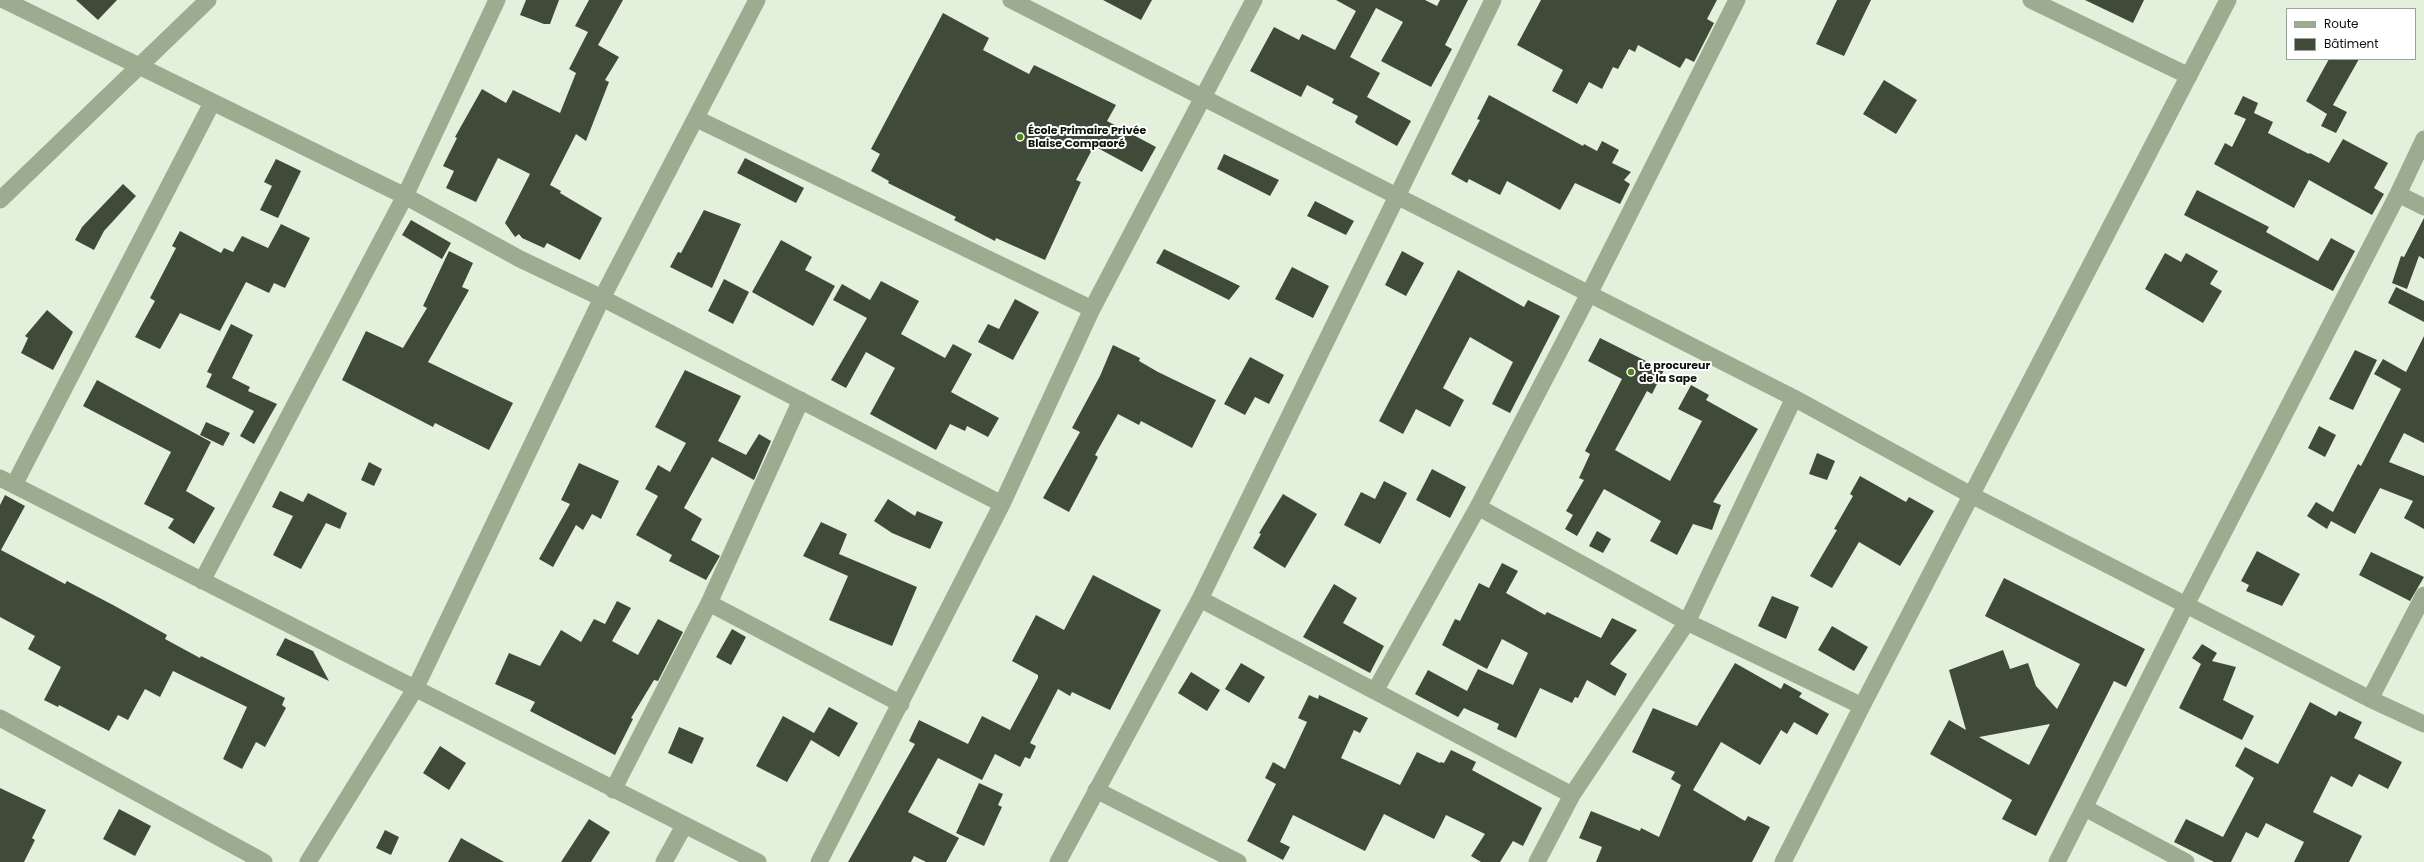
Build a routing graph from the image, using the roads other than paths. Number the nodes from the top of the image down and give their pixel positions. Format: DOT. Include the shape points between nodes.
graph roads {
  1 [pos="4,0"];
  2 [pos="208,0"];
  3 [pos="496,0"];
  4 [pos="757,0"];
  5 [pos="1010,0"];
  6 [pos="1254,0"];
  7 [pos="1737,0"];
  8 [pos="2031,0"];
  9 [pos="2228,0"];
  10 [pos="1489,1"];
  11 [pos="140,67"];
  12 [pos="2189,76"];
  13 [pos="1203,98"];
  14 [pos="212,102"];
  15 [pos="697,119"];
  16 [pos="2424,139"];
  17 [pos="2398,194"];
  18 [pos="405,196"];
  19 [pos="1397,196"];
  20 [pos="0,200"];
  21 [pos="2424,207"];
  22 [pos="1589,294"];
  23 [pos="602,298"];
  24 [pos="1092,309"];
  25 [pos="1794,398"];
  26 [pos="801,400"];
  27 [pos="7,482"];
  28 [pos="1971,494"];
  29 [pos="1002,504"];
  30 [pos="1478,507"];
  31 [pos="202,581"];
  32 [pos="2424,595"];
  33 [pos="1200,599"];
  34 [pos="709,603"];
  35 [pos="2186,605"];
  36 [pos="1688,622"];
  37 [pos="414,689"];
  38 [pos="1375,691"];
  39 [pos="2370,699"];
  40 [pos="901,704"];
  41 [pos="1862,706"];
  42 [pos="0,718"];
  43 [pos="2424,724"];
  44 [pos="613,790"];
  45 [pos="1096,790"];
  46 [pos="1572,795"];
  47 [pos="2085,808"];
  48 [pos="684,826"];
  49 [pos="264,862"];
  50 [pos="308,862"];
  51 [pos="664,862"];
  52 [pos="758,862"];
  53 [pos="819,862"];
  54 [pos="1058,862"];
  55 [pos="1238,862"];
  56 [pos="1537,862"];
  57 [pos="1783,862"];
  58 [pos="2057,862"];
  59 [pos="2186,862"];
  1 -- 11 [label="street"];
  2 -- 11 [label="street"];
  3 -- 18 [label="street"];
  4 -- 15 [label="street"];
  5 -- 13 [label="street"];
  6 -- 13 [label="street"];
  7 -- 22 [label="street"];
  8 -- 12 [label="street"];
  9 -- 12 [label="street"];
  10 -- 19 [label="street"];
  11 -- 14 [label="street"];
  11 -- 20 [label="street"];
  12 -- 28 [label="street"];
  13 -- 19 [label="street"];
  13 -- 24 [label="street"];
  14 -- 18 [label="street"];
  14 -- 27 [label="street"];
  15 -- 23 [label="street"];
  15 -- 24 [label="street"];
  16 -- 17 [label="street"];
  17 -- 21 [label="street"];
  17 -- 35 [label="street"];
  18 -- 23 [label="street" via="520,259"];
  18 -- 31 [label="street"];
  19 -- 22 [label="street"];
  19 -- 33 [label="street"];
  22 -- 25 [label="street"];
  22 -- 30 [label="street"];
  23 -- 26 [label="street"];
  23 -- 37 [label="street"];
  24 -- 29 [label="street"];
  25 -- 28 [label="street"];
  25 -- 36 [label="street"];
  26 -- 29 [label="street"];
  26 -- 34 [label="street"];
  27 -- 31 [label="street"];
  28 -- 35 [label="street"];
  28 -- 41 [label="street"];
  29 -- 40 [label="street"];
  30 -- 36 [label="street"];
  30 -- 38 [label="street"];
  31 -- 37 [label="street"];
  32 -- 39 [label="street"];
  33 -- 38 [label="street"];
  33 -- 45 [label="street"];
  34 -- 40 [label="street"];
  34 -- 44 [label="street"];
  35 -- 39 [label="street"];
  35 -- 47 [label="street"];
  36 -- 41 [label="street"];
  36 -- 46 [label="street"];
  37 -- 44 [label="street"];
  37 -- 50 [label="street"];
  38 -- 46 [label="street"];
  39 -- 43 [label="street"];
  40 -- 53 [label="street"];
  41 -- 57 [label="street"];
  42 -- 49 [label="street"];
  44 -- 48 [label="street"];
  45 -- 54 [label="street"];
  45 -- 55 [label="street"];
  46 -- 56 [label="street"];
  47 -- 58 [label="street"];
  47 -- 59 [label="street"];
  48 -- 51 [label="street"];
  48 -- 52 [label="street"];
}
